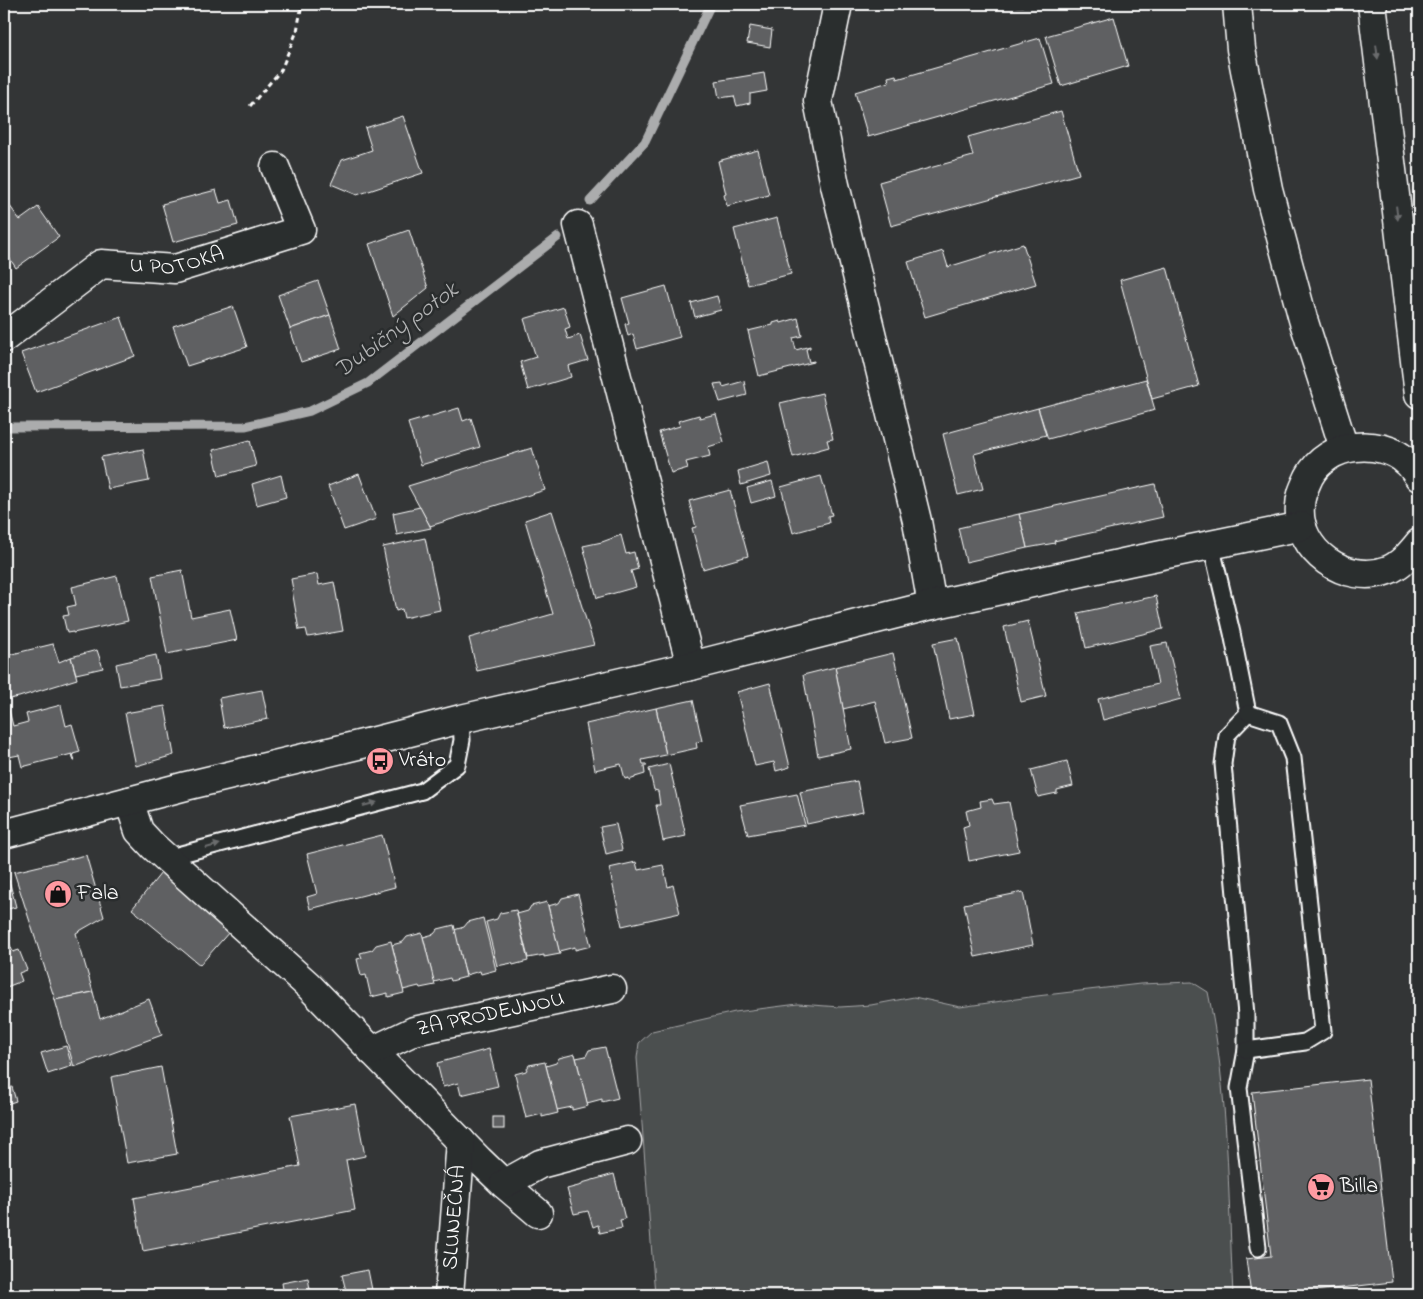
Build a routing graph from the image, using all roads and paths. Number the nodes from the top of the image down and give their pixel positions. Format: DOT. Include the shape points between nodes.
graph roads {
  1 [pos="302,4"];
  2 [pos="838,4"];
  3 [pos="1237,4"];
  4 [pos="1372,4"];
  5 [pos="250,106"];
  6 [pos="275,166"];
  7 [pos="578,225"];
  8 [pos="4,338"];
  9 [pos="1418,394"];
  10 [pos="1344,448"];
  11 [pos="1419,477"];
  12 [pos="1302,526"];
  13 [pos="1419,543"];
  14 [pos="1211,544"];
  15 [pos="932,605"];
  16 [pos="691,666"];
  17 [pos="1248,713"];
  18 [pos="461,719"];
  19 [pos="129,801"];
  20 [pos="4,834"];
  21 [pos="166,858"];
  22 [pos="612,989"];
  23 [pos="1246,1050"];
  24 [pos="372,1051"];
  25 [pos="460,1140"];
  26 [pos="627,1141"];
  27 [pos="513,1179"];
  28 [pos="538,1213"];
  29 [pos="1258,1248"];
  30 [pos="449,1295"];
  1 -- 5 [label="path" via="297,31 281,70"];
  2 -- 15 [label="main road" via="818,100 835,185 917,521"];
  3 -- 10 [label="main road" via="1241,49 1268,189 1303,319"];
  4 -- 9 [label="main road, one-way"];
  6 -- 8 [label="main road, U POTOKA" via="301,230 175,269 101,264"];
  7 -- 16 [label="main road"];
  10 -- 11 [label="main road" via="1366,445 1388,450 1407,461"];
  10 -- 12 [label="main road" via="1313,470 1300,506"];
  12 -- 13 [label="main road" via="1310,545 1326,561 1345,571 1366,574 1388,570 1407,558"];
  12 -- 14 [label="main road"];
  14 -- 15 [label="main road"];
  14 -- 17 [label="lane"];
  15 -- 16 [label="main road"];
  16 -- 18 [label="main road"];
  17 -- 23 [label="lane" via="1227,735 1223,764 1246,1014"];
  17 -- 23 [label="lane" via="1279,723 1293,758 1322,1031 1305,1042"];
  18 -- 19 [label="main road"];
  21 -- 18 [label="lane, one-way" via="422,791 457,765 462,740"];
  19 -- 20 [label="main road"];
  19 -- 21 [label="main road" via="139,831"];
  21 -- 24 [label="main road" via="308,985"];
  22 -- 24 [label="main road, ZA PRODEJNOU" via="414,1031"];
  23 -- 29 [label="lane" via="1239,1088"];
  24 -- 25 [label="main road"];
  25 -- 27 [label="main road"];
  25 -- 30 [label="main road, SLUNEČNÁ"];
  26 -- 27 [label="main road" via="540,1164"];
  27 -- 28 [label="main road"];
}
